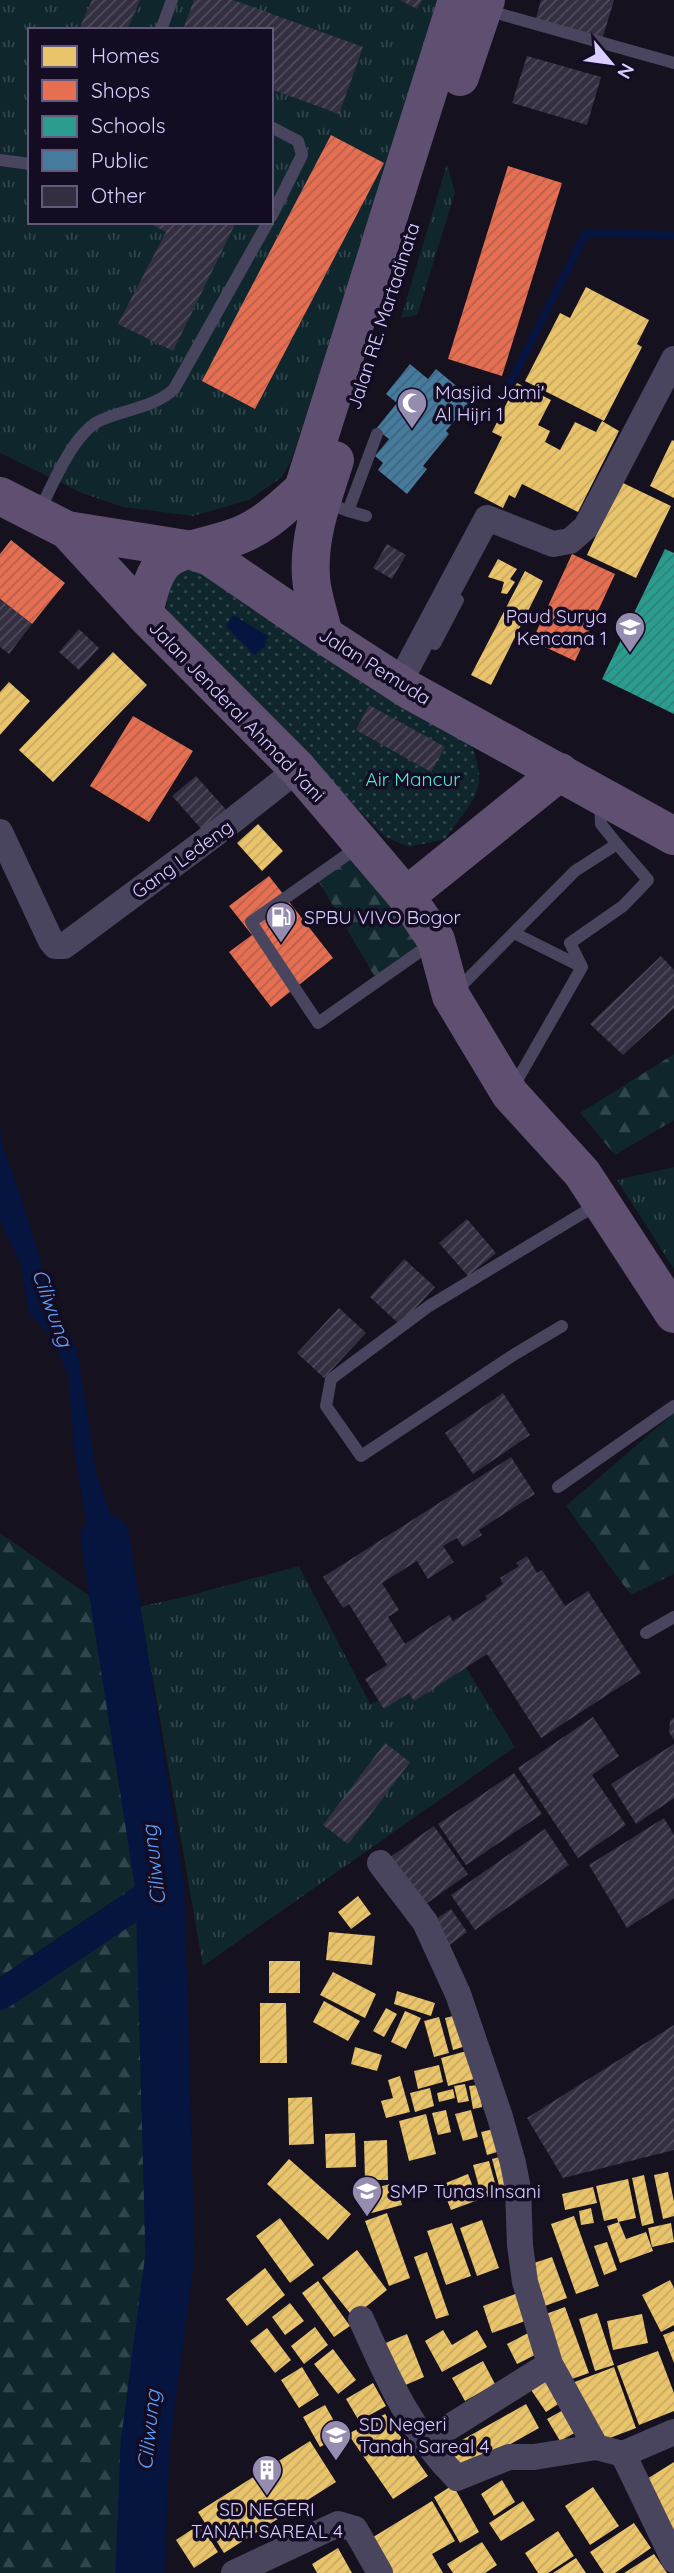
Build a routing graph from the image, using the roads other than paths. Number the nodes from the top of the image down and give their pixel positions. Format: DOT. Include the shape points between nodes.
graph roads {
  1 [pos="172,0"];
  2 [pos="470,3"];
  3 [pos="162,28"];
  4 [pos="674,63"];
  5 [pos="273,128"];
  6 [pos="0,160"];
  7 [pos="28,164"];
  8 [pos="273,211"];
  9 [pos="267,224"];
  10 [pos="674,359"];
  11 [pos="377,434"];
  12 [pos="0,496"];
  13 [pos="335,506"];
  14 [pos="366,516"];
  15 [pos="52,523"];
  16 [pos="186,549"];
  17 [pos="458,600"];
  18 [pos="144,614"];
  19 [pos="324,635"];
  20 [pos="404,687"];
  21 [pos="298,769"];
  22 [pos="560,772"];
  23 [pos="600,795"];
  24 [pos="0,832"];
  25 [pos="674,836"];
  26 [pos="617,844"];
  27 [pos="361,845"];
  28 [pos="406,896"];
  29 [pos="514,933"];
  30 [pos="436,940"];
  31 [pos="582,967"];
  32 [pos="451,996"];
  33 [pos="510,1094"];
  34 [pos="601,1202"];
  35 [pos="674,1314"];
  36 [pos="562,1326"];
  37 [pos="674,1406"];
  38 [pos="558,1487"];
  39 [pos="674,1617"];
  40 [pos="646,1633"];
  41 [pos="380,1863"];
  42 [pos="361,2319"];
  43 [pos="550,2364"];
  44 [pos="674,2432"];
  45 [pos="424,2443"];
  46 [pos="596,2447"];
  47 [pos="623,2454"];
  48 [pos="674,2560"];
  49 [pos="266,2566"];
  50 [pos="234,2573"];
  51 [pos="380,2573"];
  1 -- 3 [label="lane"];
  2 -- 4 [label="lane"];
  2 -- 13 [label="main road, Jalan RE. Martadinata"];
  2 -- 16 [label="main road, Jalan RE. Martadinata" via="303,488 266,523 233,538"];
  5 -- 8 [label="lane" via="298,141 302,155"];
  6 -- 7 [label="lane"];
  9 -- 15 [label="lane" via="174,389 165,398 98,422 82,434"];
  10 -- 20 [label="street" via="586,527 570,541 553,544 487,518"];
  11 -- 13 [label="lane"];
  12 -- 15 [label="main road"];
  13 -- 14 [label="lane"];
  13 -- 19 [label="main road, Jalan RE. Martadinata" via="310,554"];
  15 -- 16 [label="main road, Jalan Pemuda"];
  15 -- 18 [label="main road, Jalan Jenderal Ahmad Yani"];
  16 -- 18 [label="main road" via="160,565"];
  16 -- 19 [label="main road, Jalan Pemuda" via="211,556"];
  17 -- 20 [label="lane"];
  18 -- 21 [label="main road, Jalan Jenderal Ahmad Yani"];
  19 -- 20 [label="main road, Jalan Pemuda"];
  20 -- 22 [label="main road, Jalan Pemuda"];
  21 -- 24 [label="street, Gang Ledeng" via="64,946 51,941"];
  21 -- 27 [label="main road, Jalan Jenderal Ahmad Yani"];
  22 -- 23 [label="main road, Jalan Pemuda"];
  22 -- 28 [label="main road"];
  23 -- 25 [label="main road, Jalan Pemuda"];
  23 -- 26 [label="lane" via="601,824"];
  26 -- 29 [label="lane" via="575,871"];
  26 -- 31 [label="lane" via="648,880 623,906 570,943"];
  27 -- 28 [label="main road, Jalan Jenderal Ahmad Yani"];
  27 -- 30 [label="lane" via="251,922 318,1023"];
  28 -- 30 [label="main road, Jalan Jenderal Ahmad Yani"];
  29 -- 31 [label="lane"];
  29 -- 32 [label="lane"];
  30 -- 32 [label="main road, Jalan Jenderal Ahmad Yani"];
  31 -- 33 [label="lane"];
  32 -- 33 [label="main road, Jalan Jenderal Ahmad Yani"];
  33 -- 34 [label="main road, Jalan Jenderal Ahmad Yani" via="583,1173"];
  34 -- 35 [label="main road, Jalan Jenderal Ahmad Yani"];
  34 -- 36 [label="lane" via="429,1306 331,1380 326,1406 360,1456"];
  37 -- 38 [label="lane"];
  39 -- 40 [label="lane"];
  41 -- 43 [label="street" via="425,1922 458,1994 487,2079 518,2189 525,2282"];
  42 -- 45 [label="street" via="396,2398"];
  43 -- 45 [label="street"];
  43 -- 46 [label="street"];
  44 -- 47 [label="street"];
  45 -- 46 [label="street" via="457,2479 509,2457"];
  46 -- 47 [label="street"];
  47 -- 48 [label="street"];
  49 -- 50 [label="street"];
  49 -- 51 [label="street" via="338,2524 355,2529"];
}
